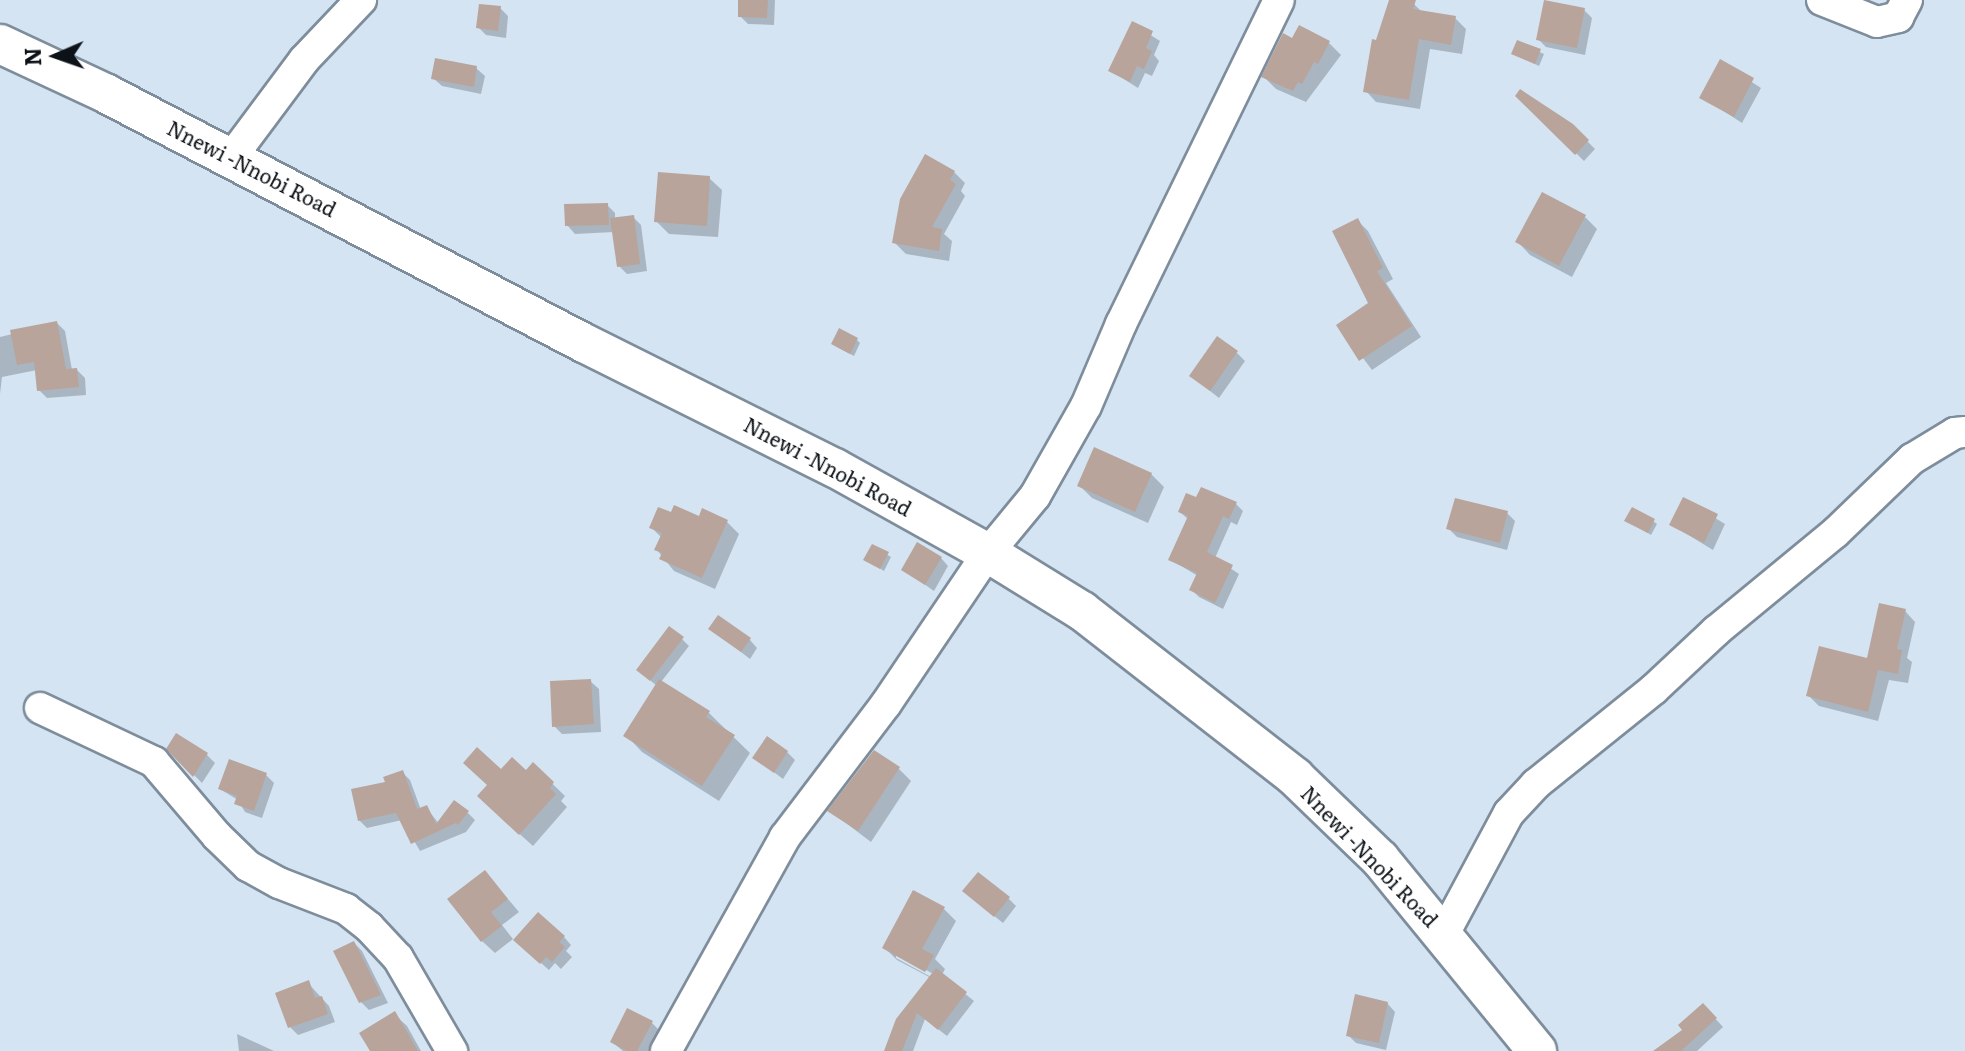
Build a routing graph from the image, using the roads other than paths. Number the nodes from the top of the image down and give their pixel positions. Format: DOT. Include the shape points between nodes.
graph roads {
  1 [pos="361,0"];
  2 [pos="1279,0"];
  3 [pos="1822,0"];
  4 [pos="1907,0"];
  5 [pos="0,44"];
  6 [pos="231,158"];
  7 [pos="1965,432"];
  8 [pos="988,553"];
  9 [pos="40,708"];
  10 [pos="1444,934"];
  11 [pos="452,1051"];
  12 [pos="666,1051"];
  13 [pos="1537,1051"];
  1 -- 6 [label="street" via="304,60"];
  2 -- 8 [label="street" via="1086,406 1035,496"];
  3 -- 4 [label="street" via="1877,22 1898,17"];
  5 -- 6 [label="main road, Nnewi -Nnobi Road"];
  6 -- 8 [label="main road, Nnewi -Nnobi Road" via="835,468"];
  7 -- 10 [label="street" via="1912,459 1835,533 1536,784 1509,813"];
  8 -- 10 [label="main road, Nnewi -Nnobi Road" via="1082,611 1295,777 1380,859"];
  8 -- 12 [label="street" via="886,704 785,837"];
  9 -- 11 [label="street" via="154,762 248,866 346,909 369,927 398,958"];
  10 -- 13 [label="main road, Nnewi -Nnobi Road"];
}
